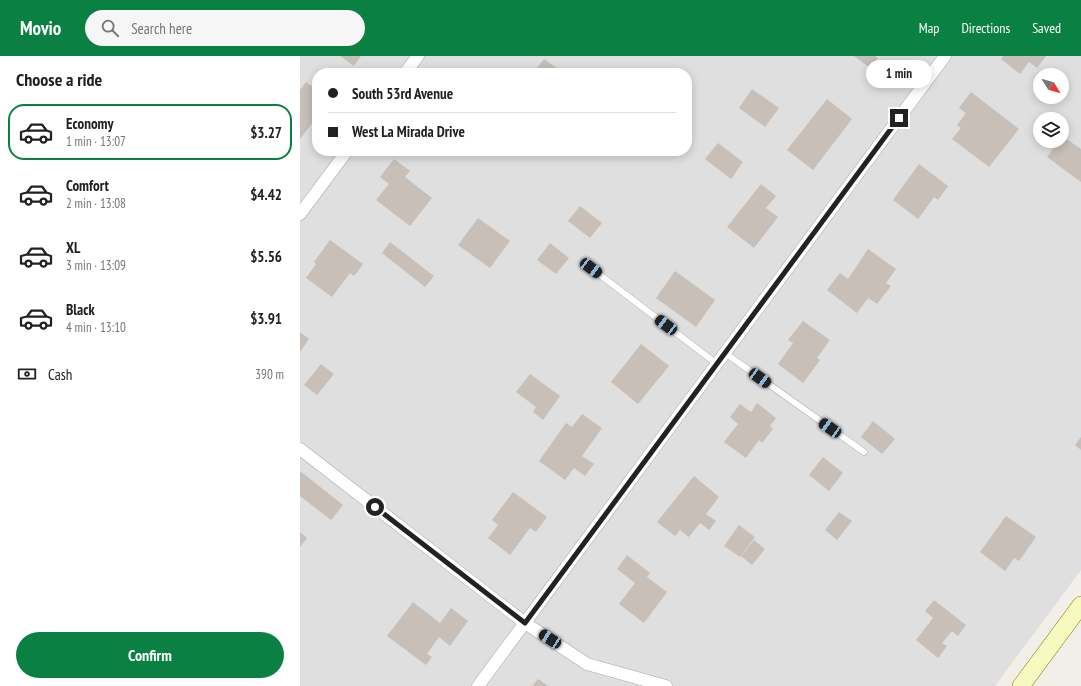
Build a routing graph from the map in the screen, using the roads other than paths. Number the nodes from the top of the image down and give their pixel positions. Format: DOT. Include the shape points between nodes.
graph roads {
  1 [pos="418,56"];
  2 [pos="945,56"];
  3 [pos="409,68"];
  4 [pos="343,156"];
  5 [pos="300,214"];
  6 [pos="591,268"];
  7 [pos="725,353"];
  8 [pos="717,364"];
  9 [pos="300,449"];
  10 [pos="864,452"];
  11 [pos="1081,605"];
  12 [pos="525,623"];
  13 [pos="478,686"];
  14 [pos="666,686"];
  15 [pos="1021,686"];
  1 -- 3 [label="street"];
  2 -- 7 [label="street"];
  4 -- 5 [label="street"];
  6 -- 8 [label="lane"];
  7 -- 8 [label="street"];
  7 -- 10 [label="lane"];
  8 -- 12 [label="street"];
  9 -- 12 [label="street"];
  11 -- 15 [label="main road"];
  12 -- 13 [label="street"];
  12 -- 14 [label="street" via="587,664"];
}
